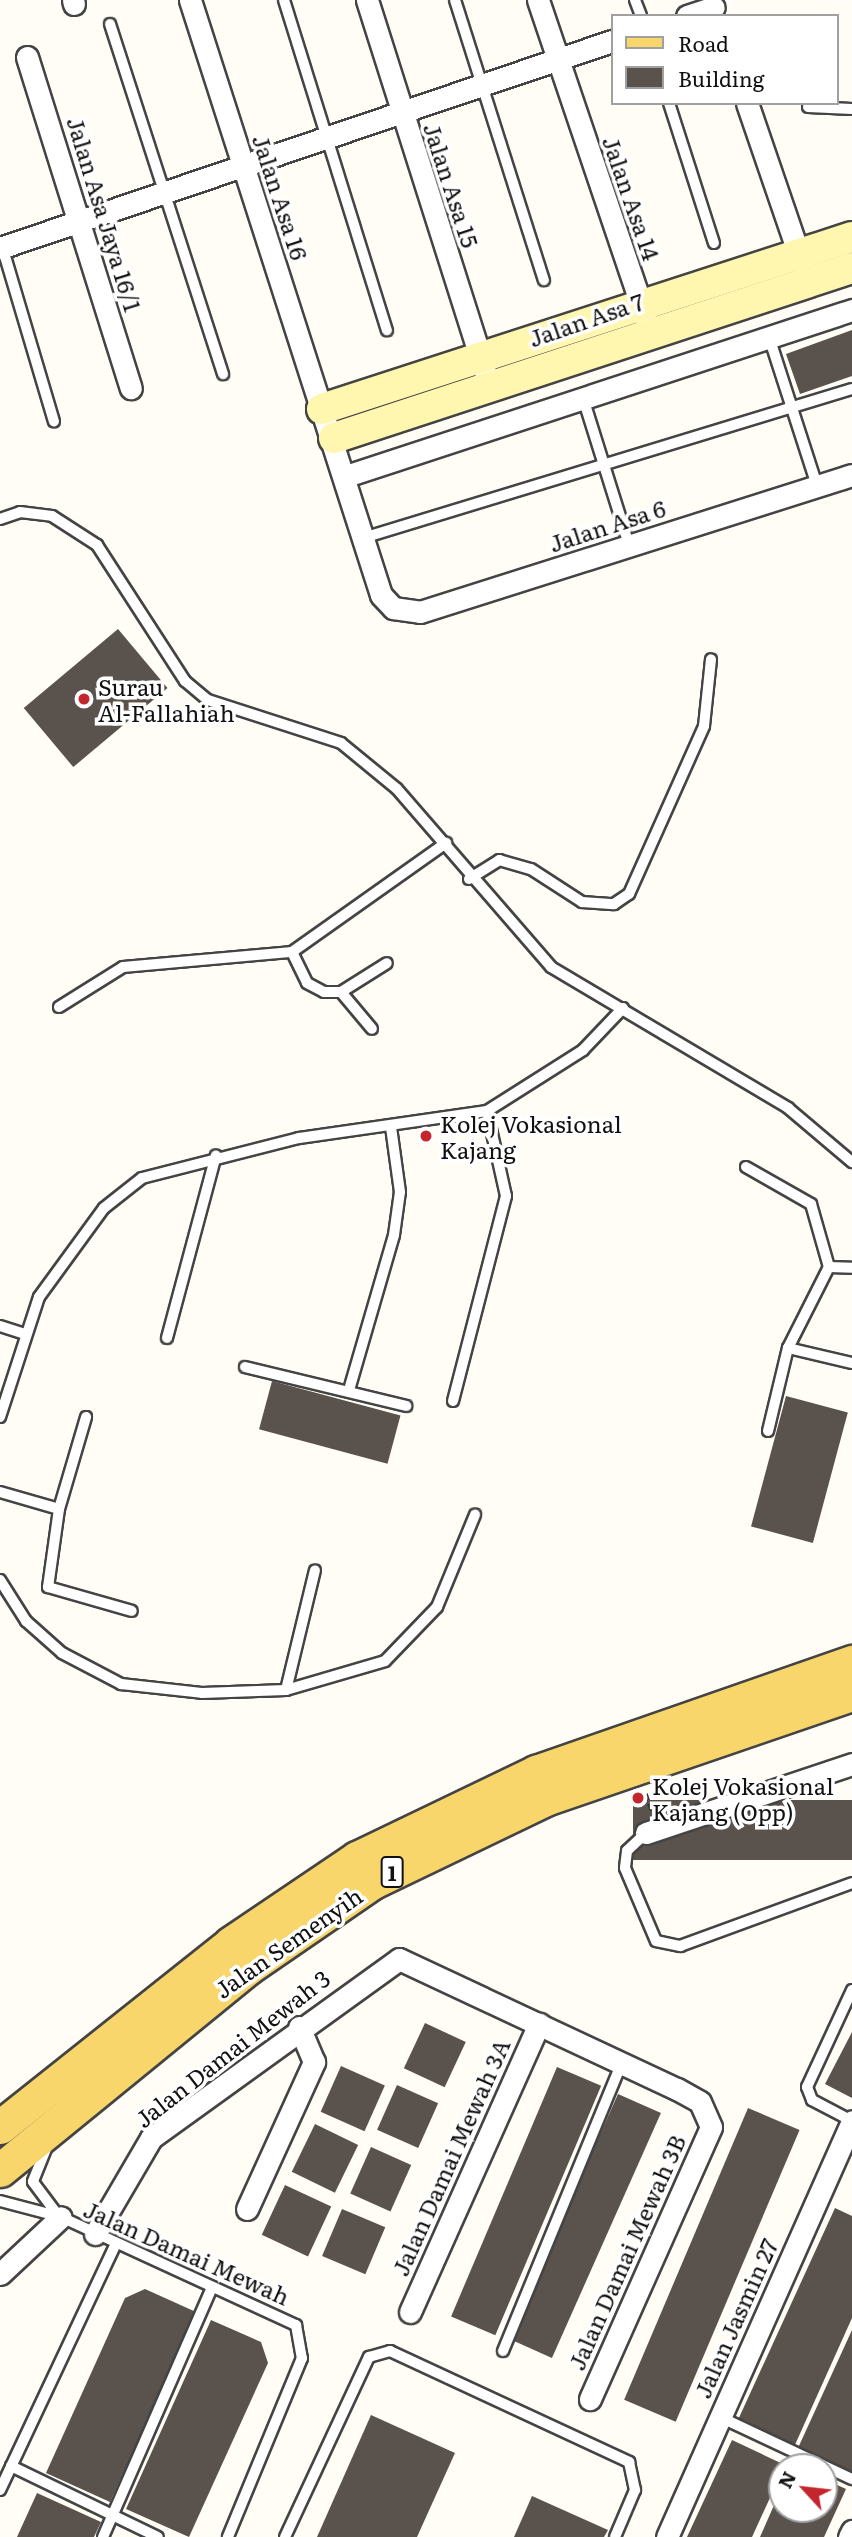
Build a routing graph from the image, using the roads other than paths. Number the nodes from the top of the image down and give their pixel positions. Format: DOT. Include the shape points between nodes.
graph roads {
  1 [pos="190,0"];
  2 [pos="284,0"];
  3 [pos="367,0"];
  4 [pos="455,0"];
  5 [pos="538,0"];
  6 [pos="714,7"];
  7 [pos="693,14"];
  8 [pos="110,24"];
  9 [pos="610,42"];
  10 [pos="27,57"];
  11 [pos="556,60"];
  12 [pos="484,83"];
  13 [pos="670,105"];
  14 [pos="748,105"];
  15 [pos="808,107"];
  16 [pos="852,109"];
  17 [pos="401,111"];
  18 [pos="331,135"];
  19 [pos="244,169"];
  20 [pos="167,195"];
  21 [pos="82,220"];
  22 [pos="852,237"];
  23 [pos="714,243"];
  24 [pos="1,244"];
  25 [pos="799,253"];
  26 [pos="852,268"];
  27 [pos="544,280"];
  28 [pos="807,282"];
  29 [pos="639,301"];
  30 [pos="852,310"];
  31 [pos="387,330"];
  32 [pos="650,333"];
  33 [pos="769,337"];
  34 [pos="480,355"];
  35 [pos="223,374"];
  36 [pos="490,386"];
  37 [pos="131,388"];
  38 [pos="852,389"];
  39 [pos="583,398"];
  40 [pos="792,408"];
  41 [pos="323,409"];
  42 [pos="54,421"];
  43 [pos="334,438"];
  44 [pos="604,468"];
  45 [pos="852,475"];
  46 [pos="346,476"];
  47 [pos="817,486"];
  48 [pos="0,519"];
  49 [pos="363,538"];
  50 [pos="629,545"];
  51 [pos="381,595"];
  52 [pos="711,659"];
  53 [pos="446,843"];
  54 [pos="469,879"];
  55 [pos="292,952"];
  56 [pos="387,963"];
  57 [pos="341,992"];
  58 [pos="59,1007"];
  59 [pos="623,1008"];
  60 [pos="372,1029"];
  61 [pos="487,1111"];
  62 [pos="391,1127"];
  63 [pos="216,1155"];
  64 [pos="852,1162"];
  65 [pos="746,1167"];
  66 [pos="829,1267"];
  67 [pos="852,1268"];
  68 [pos="0,1326"];
  69 [pos="22,1333"];
  70 [pos="167,1338"];
  71 [pos="788,1348"];
  72 [pos="852,1363"];
  73 [pos="245,1367"];
  74 [pos="349,1390"];
  75 [pos="453,1401"];
  76 [pos="406,1406"];
  77 [pos="0,1417"];
  78 [pos="86,1417"];
  79 [pos="768,1431"];
  80 [pos="0,1492"];
  81 [pos="59,1509"];
  82 [pos="475,1515"];
  83 [pos="316,1570"];
  84 [pos="0,1580"];
  85 [pos="132,1611"];
  86 [pos="852,1662"];
  87 [pos="286,1690"];
  88 [pos="852,1694"];
  89 [pos="852,1764"];
  90 [pos="646,1833"];
  91 [pos="852,1883"];
  92 [pos="852,1990"];
  93 [pos="539,2023"];
  94 [pos="299,2027"];
  95 [pos="623,2061"];
  96 [pos="106,2080"];
  97 [pos="852,2121"];
  98 [pos="0,2127"];
  99 [pos="844,2161"];
  100 [pos="0,2170"];
  101 [pos="0,2201"];
  102 [pos="247,2209"];
  103 [pos="61,2217"];
  104 [pos="95,2234"];
  105 [pos="116,2244"];
  106 [pos="0,2274"];
  107 [pos="212,2287"];
  108 [pos="410,2312"];
  109 [pos="503,2351"];
  110 [pos="590,2399"];
  111 [pos="720,2417"];
  112 [pos="11,2466"];
  113 [pos="852,2479"];
  114 [pos="0,2490"];
  115 [pos="114,2514"];
  116 [pos="852,2531"];
  117 [pos="103,2537"];
  118 [pos="158,2537"];
  119 [pos="228,2537"];
  120 [pos="285,2537"];
  121 [pos="615,2537"];
  122 [pos="667,2537"];
  123 [pos="849,2537"];
  1 -- 19 [label="street, Jalan Asa 16"];
  2 -- 18 [label="lane"];
  3 -- 17 [label="street, Jalan Asa 15"];
  4 -- 12 [label="lane"];
  5 -- 11 [label="street, Jalan Asa 14"];
  6 -- 7 [label="street"];
  8 -- 20 [label="lane"];
  9 -- 11 [label="street"];
  10 -- 21 [label="street, Jalan Asa Jaya 16/1"];
  11 -- 12 [label="street"];
  11 -- 29 [label="street, Jalan Asa 14"];
  12 -- 17 [label="street"];
  12 -- 27 [label="lane"];
  13 -- 23 [label="lane"];
  14 -- 25 [label="street"];
  15 -- 16 [label="lane"];
  17 -- 18 [label="street"];
  17 -- 34 [label="street, Jalan Asa 15"];
  18 -- 19 [label="street"];
  18 -- 31 [label="lane"];
  19 -- 20 [label="street"];
  19 -- 41 [label="street, Jalan Asa 16"];
  20 -- 21 [label="street"];
  20 -- 35 [label="lane"];
  21 -- 24 [label="street"];
  21 -- 37 [label="street, Jalan Asa Jaya 16/1"];
  22 -- 25 [label="street, Jalan Asa 7"];
  24 -- 42 [label="lane"];
  25 -- 28 [label="street"];
  25 -- 29 [label="street, Jalan Asa 7"];
  26 -- 28 [label="street, Jalan Asa 7"];
  28 -- 32 [label="street, Jalan Asa 7"];
  29 -- 32 [label="street, Jalan Asa 14"];
  29 -- 34 [label="street, Jalan Asa 7"];
  30 -- 33 [label="street"];
  32 -- 36 [label="street, Jalan Asa 7"];
  33 -- 39 [label="street"];
  33 -- 40 [label="lane"];
  34 -- 36 [label="street, Jalan Asa 15"];
  34 -- 41 [label="street, Jalan Asa 7"];
  36 -- 43 [label="street, Jalan Asa 7"];
  38 -- 40 [label="lane"];
  39 -- 44 [label="lane"];
  39 -- 46 [label="street"];
  40 -- 44 [label="lane"];
  40 -- 47 [label="lane"];
  41 -- 43 [label="street, Jalan Asa 16"];
  43 -- 46 [label="street, Jalan Asa 16"];
  44 -- 49 [label="lane"];
  44 -- 50 [label="lane"];
  45 -- 47 [label="street, Jalan Asa 6"];
  46 -- 49 [label="street, Jalan Asa 16"];
  47 -- 50 [label="street, Jalan Asa 6"];
  48 -- 53 [label="lane" via="20,512 52,516 97,545 185,681 208,700 341,743 397,789"];
  49 -- 51 [label="street, Jalan Asa 16"];
  50 -- 51 [label="street, Jalan Asa 6" via="420,612 393,608"];
  52 -- 54 [label="lane" via="704,726 629,894 614,904 582,902 531,869 499,860"];
  53 -- 54 [label="lane"];
  53 -- 55 [label="lane"];
  54 -- 59 [label="lane" via="551,967"];
  55 -- 57 [label="lane" via="307,983"];
  55 -- 58 [label="lane" via="122,967"];
  56 -- 57 [label="lane"];
  57 -- 60 [label="lane"];
  59 -- 61 [label="lane" via="583,1050"];
  59 -- 64 [label="lane" via="788,1108"];
  61 -- 62 [label="lane"];
  61 -- 75 [label="lane" via="506,1196"];
  62 -- 63 [label="lane"];
  62 -- 74 [label="lane" via="400,1192 394,1236"];
  63 -- 69 [label="lane" via="142,1178 104,1208 67,1252"];
  63 -- 70 [label="lane"];
  65 -- 66 [label="lane" via="811,1203"];
  66 -- 67 [label="lane"];
  66 -- 71 [label="lane"];
  68 -- 69 [label="lane"];
  69 -- 77 [label="lane"];
  71 -- 72 [label="lane"];
  71 -- 79 [label="lane"];
  73 -- 74 [label="lane"];
  74 -- 76 [label="lane"];
  78 -- 81 [label="lane"];
  80 -- 81 [label="lane"];
  81 -- 85 [label="lane" via="48,1587"];
  82 -- 87 [label="lane" via="438,1608 385,1661"];
  83 -- 87 [label="lane"];
  84 -- 87 [label="lane" via="26,1621 62,1653 121,1684 202,1693"];
  86 -- 98 [label="main road, Jalan Semenyih / 1" via="536,1772 357,1858 231,1942"];
  88 -- 96 [label="main road, Jalan Semenyih / 1" via="548,1798 449,1843 371,1884 260,1959"];
  89 -- 90 [label="street"];
  90 -- 91 [label="lane" via="627,1852 625,1868 656,1941 680,1946"];
  92 -- 97 [label="lane" via="807,2087 812,2100"];
  93 -- 94 [label="street, Jalan Damai Mewah 3" via="399,1959"];
  93 -- 95 [label="street"];
  93 -- 108 [label="street, Jalan Damai Mewah 3A"];
  94 -- 102 [label="street" via="314,2062"];
  94 -- 104 [label="street, Jalan Damai Mewah 3" via="151,2138"];
  95 -- 109 [label="lane"];
  95 -- 110 [label="street, Jalan Damai Mewah 3B" via="700,2102 711,2127"];
  96 -- 100 [label="main road, Jalan Semenyih / 1"];
  96 -- 103 [label="lane, Jalan Damai Mewah" via="33,2172 37,2192"];
  97 -- 99 [label="street, Jalan Jasmin 27"];
  99 -- 111 [label="street, Jalan Jasmin 27"];
  101 -- 103 [label="lane, Jalan Damai Mewah"];
  103 -- 104 [label="lane, Jalan Damai Mewah"];
  103 -- 106 [label="street"];
  104 -- 105 [label="lane, Jalan Damai Mewah"];
  105 -- 107 [label="lane, Jalan Damai Mewah"];
  105 -- 112 [label="lane"];
  107 -- 115 [label="lane"];
  107 -- 119 [label="lane, Jalan Damai Mewah" via="296,2325 302,2358"];
  111 -- 113 [label="lane"];
  111 -- 122 [label="street, Jalan Jasmin 27"];
  112 -- 114 [label="lane"];
  112 -- 115 [label="lane"];
  115 -- 117 [label="lane"];
  115 -- 118 [label="lane"];
  116 -- 123 [label="street"];
  120 -- 121 [label="lane" via="369,2357 390,2351 629,2462 635,2490"];
}
